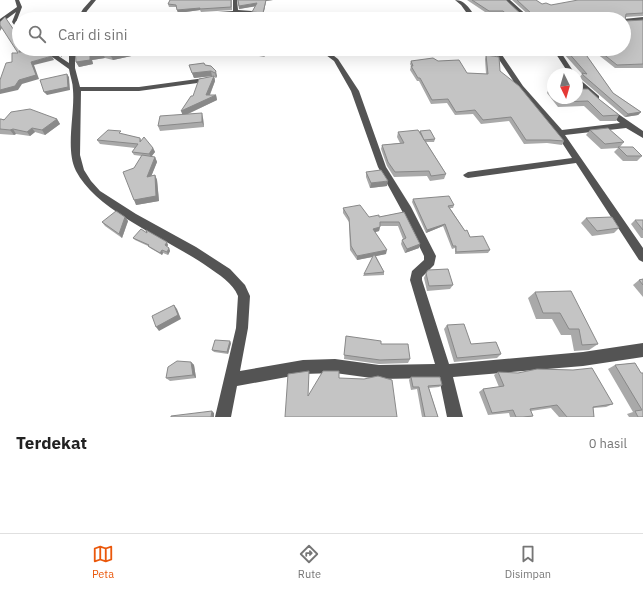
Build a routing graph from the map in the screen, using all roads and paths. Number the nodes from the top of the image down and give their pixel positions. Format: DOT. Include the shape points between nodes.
graph roads {
  1 [pos="17,0"];
  2 [pos="94,0"];
  3 [pos="235,0"];
  4 [pos="458,0"];
  5 [pos="462,0"];
  6 [pos="505,0"];
  7 [pos="20,7"];
  8 [pos="13,12"];
  9 [pos="18,12"];
  10 [pos="84,12"];
  11 [pos="236,12"];
  12 [pos="249,12"];
  13 [pos="468,12"];
  14 [pos="519,12"];
  15 [pos="12,13"];
  16 [pos="643,19"];
  17 [pos="631,20"];
  18 [pos="0,22"];
  19 [pos="54,56"];
  20 [pos="72,56"];
  21 [pos="331,56"];
  22 [pos="500,56"];
  23 [pos="560,56"];
  24 [pos="72,68"];
  25 [pos="568,68"];
  26 [pos="212,79"];
  27 [pos="583,86"];
  28 [pos="76,90"];
  29 [pos="627,125"];
  30 [pos="560,133"];
  31 [pos="643,135"];
  32 [pos="577,160"];
  33 [pos="468,175"];
  34 [pos="643,257"];
  35 [pos="643,350"];
  36 [pos="444,371"];
  37 [pos="231,380"];
  38 [pos="223,417"];
  39 [pos="455,417"];
  1 -- 7 [label="street"];
  2 -- 10 [label="street"];
  3 -- 11 [label="street"];
  4 -- 5 [label="street"];
  4 -- 13 [label="street"];
  6 -- 14 [label="street"];
  7 -- 8 [label="street"];
  7 -- 9 [label="street"];
  11 -- 12 [label="street"];
  15 -- 18 [label="street"];
  16 -- 17 [label="street"];
  19 -- 24 [label="street"];
  20 -- 24 [label="street"];
  21 -- 36 [label="street" via="336,60 356,91 382,167 427,248 430,262 416,275 416,280"];
  22 -- 30 [label="street" via="520,87"];
  23 -- 25 [label="street"];
  24 -- 28 [label="street"];
  26 -- 28 [label="street" via="140,89"];
  27 -- 29 [label="street"];
  28 -- 37 [label="street" via="76,155 80,170 88,183 97,193 126,213 192,250 226,273 241,289 244,296 242,328"];
  29 -- 30 [label="street"];
  29 -- 31 [label="street"];
  30 -- 32 [label="street"];
  32 -- 33 [label="street"];
  32 -- 34 [label="street"];
  35 -- 36 [label="street" via="583,359"];
  36 -- 37 [label="street" via="379,372 335,366 303,367"];
  36 -- 39 [label="street"];
  37 -- 38 [label="street"];
}
